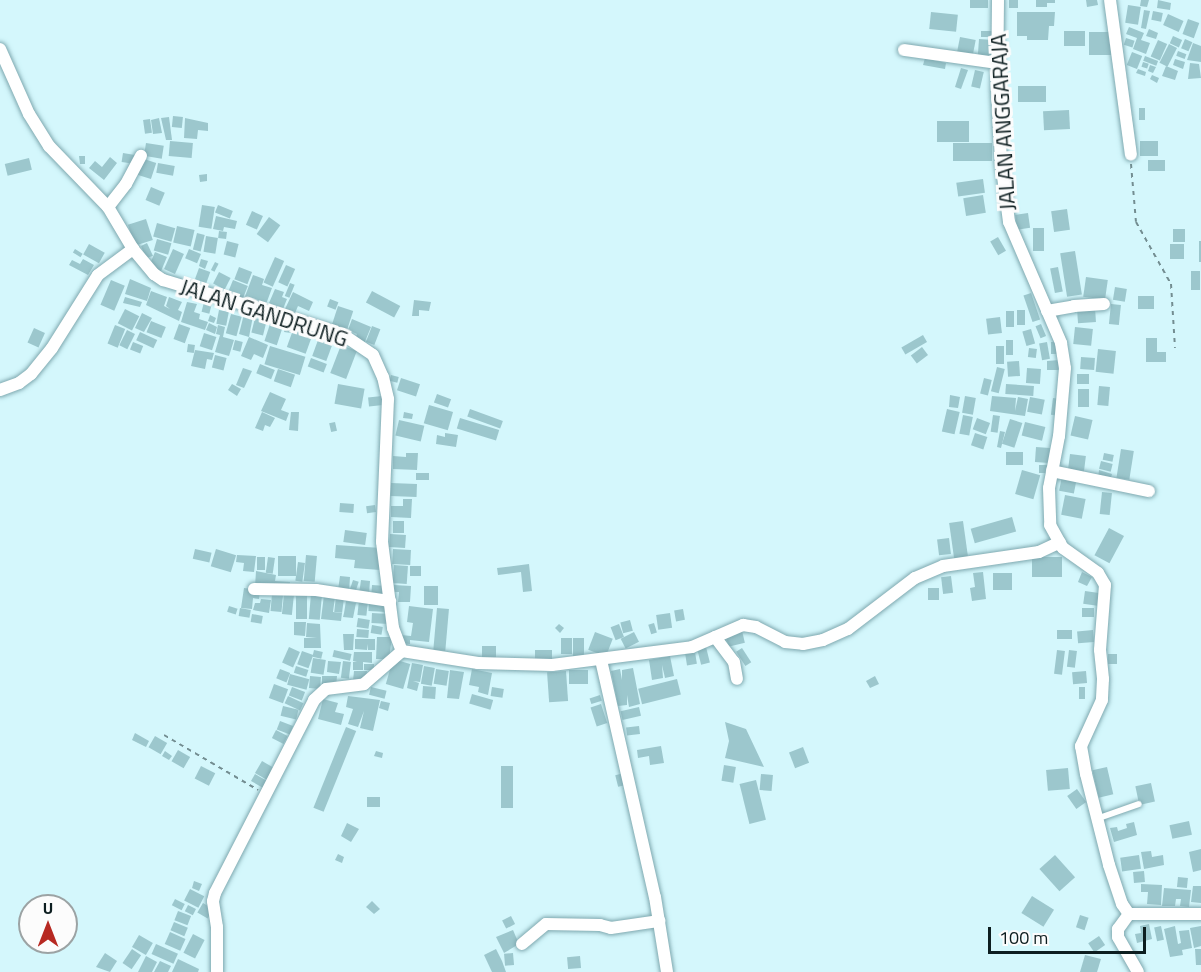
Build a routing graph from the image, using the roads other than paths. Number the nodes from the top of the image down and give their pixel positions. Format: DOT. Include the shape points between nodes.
graph roads {
  1 [pos="998,0"];
  2 [pos="1110,0"];
  3 [pos="0,49"];
  4 [pos="904,50"];
  5 [pos="997,63"];
  6 [pos="1131,155"];
  7 [pos="141,156"];
  8 [pos="108,207"];
  9 [pos="133,249"];
  10 [pos="1104,304"];
  11 [pos="1047,311"];
  12 [pos="0,390"];
  13 [pos="1052,471"];
  14 [pos="1149,491"];
  15 [pos="1060,543"];
  16 [pos="254,589"];
  17 [pos="390,601"];
  18 [pos="715,637"];
  19 [pos="402,651"];
  20 [pos="601,660"];
  21 [pos="736,679"];
  22 [pos="1139,804"];
  23 [pos="1099,818"];
  24 [pos="1201,914"];
  25 [pos="658,921"];
  26 [pos="1125,921"];
  27 [pos="522,944"];
  28 [pos="217,972"];
  29 [pos="667,972"];
  30 [pos="1138,972"];
  1 -- 5 [label="street, JALAN ANGGARAJA"];
  2 -- 6 [label="street"];
  3 -- 8 [label="street, JALAN GANDRUNG" via="29,114 49,146"];
  4 -- 5 [label="street"];
  5 -- 11 [label="street, JALAN ANGGARAJA" via="1001,161 1009,222"];
  7 -- 8 [label="street"];
  8 -- 9 [label="street, JALAN GANDRUNG"];
  9 -- 12 [label="street" via="98,275 52,348 30,374"];
  9 -- 17 [label="street, JALAN GANDRUNG" via="163,280 342,334 373,355 388,399 382,542"];
  10 -- 11 [label="street"];
  11 -- 13 [label="street, JALAN ANGGARAJA" via="1061,343 1065,368"];
  13 -- 14 [label="street"];
  13 -- 15 [label="street, JALAN ANGGARAJA" via="1050,525"];
  15 -- 18 [label="street" via="1039,552 943,566 915,578 848,629 823,640 785,642 756,627 743,625"];
  15 -- 23 [label="street, JALAN ANGGARAJA" via="1098,573 1105,585 1100,650 1102,700 1081,746"];
  16 -- 17 [label="street" via="316,590"];
  17 -- 19 [label="street, JALAN GANDRUNG" via="393,628"];
  18 -- 20 [label="street" via="692,647"];
  18 -- 21 [label="street" via="734,662"];
  19 -- 20 [label="street" via="478,663 552,665"];
  19 -- 28 [label="street" via="364,684 319,693 215,893"];
  20 -- 25 [label="street"];
  22 -- 23 [label="lane"];
  23 -- 26 [label="street, JALAN ANGGARAJA"];
  24 -- 26 [label="street"];
  25 -- 27 [label="street" via="610,928 546,924"];
  25 -- 29 [label="street"];
  26 -- 30 [label="street, JALAN ANGGARAJA" via="1118,937"];
}
